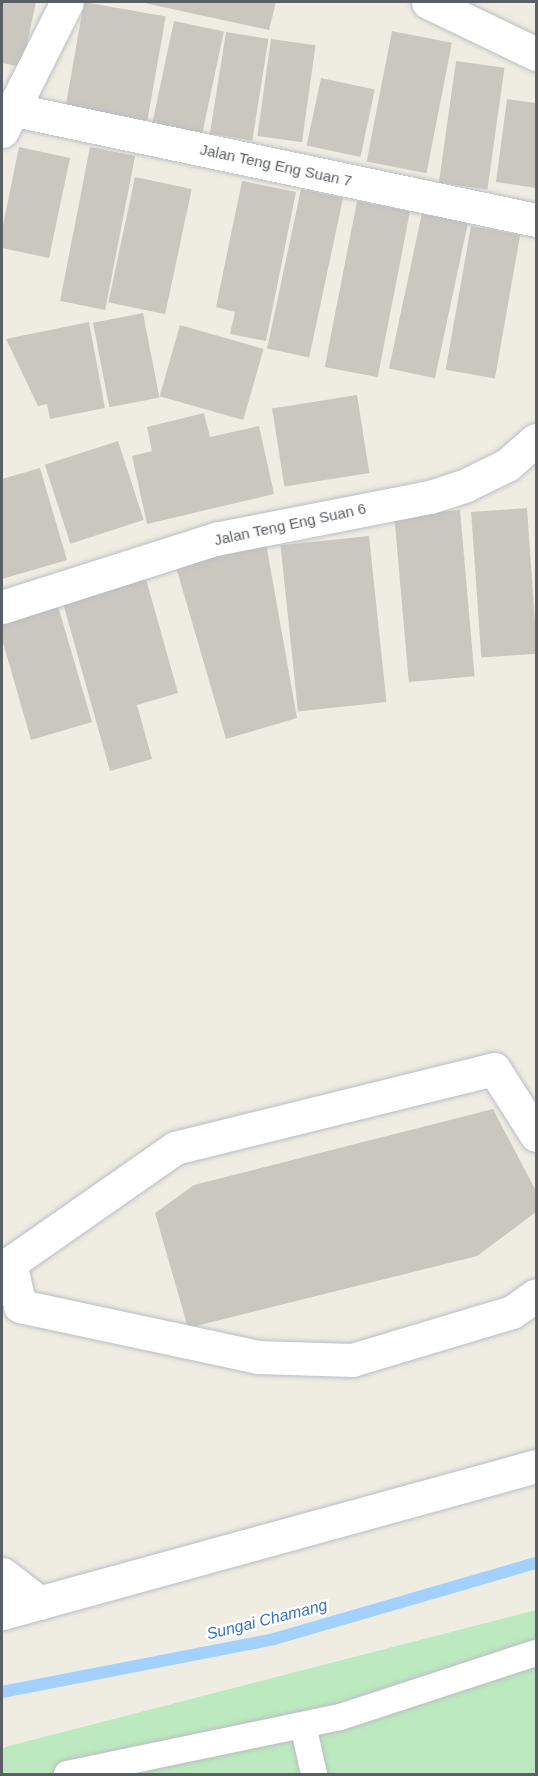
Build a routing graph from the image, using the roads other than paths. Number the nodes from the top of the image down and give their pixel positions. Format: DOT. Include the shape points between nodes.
graph roads {
  1 [pos="67,2"];
  2 [pos="428,2"];
  3 [pos="537,54"];
  4 [pos="8,121"];
  5 [pos="537,220"];
  6 [pos="537,440"];
  7 [pos="2,607"];
  8 [pos="537,1135"];
  9 [pos="537,1295"];
  10 [pos="537,1466"];
  11 [pos="2,1574"];
  12 [pos="40,1602"];
  13 [pos="2,1613"];
  14 [pos="537,1653"];
  15 [pos="303,1725"];
  16 [pos="67,1774"];
  17 [pos="315,1774"];
  1 -- 4 [label="street"];
  2 -- 3 [label="street"];
  4 -- 5 [label="street, Jalan Teng Eng Suan 7"];
  6 -- 7 [label="street, Jalan Teng Eng Suan 6" via="507,465 466,486 430,497 215,538"];
  8 -- 9 [label="street" via="494,1069 175,1148 10,1263 20,1306 257,1358 352,1360 512,1312"];
  10 -- 12 [label="street"];
  11 -- 12 [label="street"];
  12 -- 13 [label="street"];
  14 -- 15 [label="lane" via="431,1689"];
  15 -- 16 [label="lane"];
  15 -- 17 [label="lane"];
}
